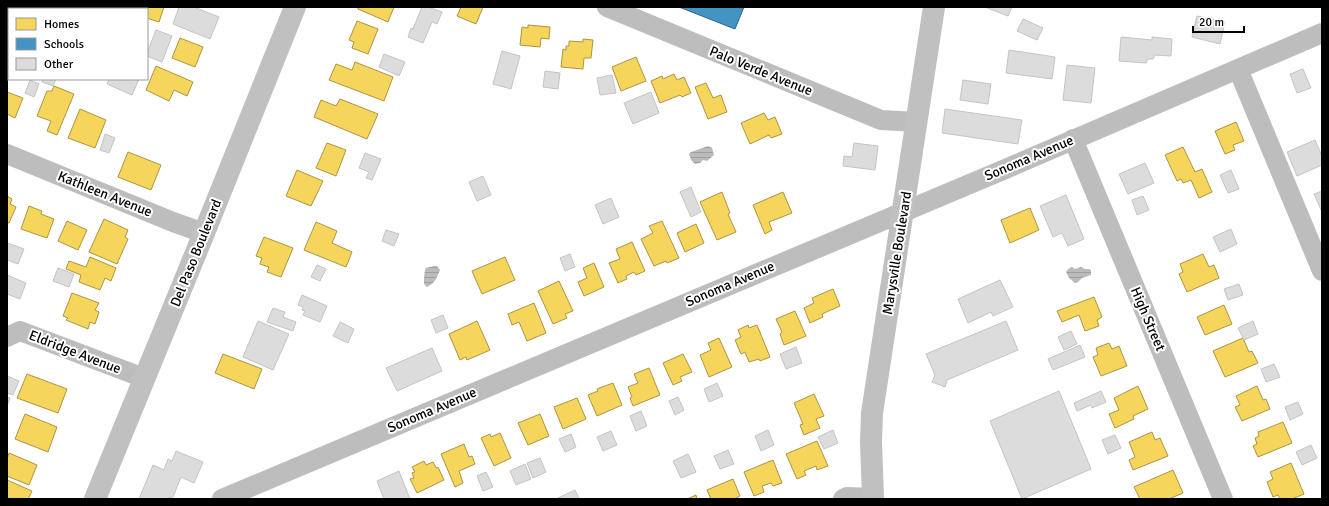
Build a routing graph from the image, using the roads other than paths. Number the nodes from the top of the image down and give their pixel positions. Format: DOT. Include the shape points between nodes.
graph roads {
  1 [pos="607,7"];
  2 [pos="934,7"];
  3 [pos="291,8"];
  4 [pos="1322,33"];
  5 [pos="1238,69"];
  6 [pos="917,122"];
  7 [pos="1073,139"];
  8 [pos="7,154"];
  9 [pos="903,211"];
  10 [pos="204,233"];
  11 [pos="1322,271"];
  12 [pos="7,336"];
  13 [pos="144,378"];
  14 [pos="873,498"];
  15 [pos="95,499"];
  16 [pos="222,499"];
  17 [pos="843,499"];
  18 [pos="1223,499"];
  1 -- 6 [label="street, Palo Verde Avenue" via="881,120"];
  2 -- 6 [label="main road, Marysville Boulevard"];
  3 -- 10 [label="main road, Del Paso Boulevard"];
  4 -- 5 [label="street, Sonoma Avenue"];
  5 -- 7 [label="street, Sonoma Avenue"];
  5 -- 11 [label="street"];
  6 -- 9 [label="main road, Marysville Boulevard"];
  7 -- 9 [label="street, Sonoma Avenue"];
  7 -- 18 [label="street, High Street"];
  8 -- 10 [label="street, Kathleen Avenue"];
  9 -- 14 [label="main road, Marysville Boulevard" via="872,414"];
  9 -- 16 [label="street, Sonoma Avenue"];
  10 -- 13 [label="main road, Del Paso Boulevard"];
  12 -- 13 [label="street, Eldridge Avenue" via="20,331"];
  13 -- 15 [label="main road, Del Paso Boulevard"];
  14 -- 17 [label="street"];
}
